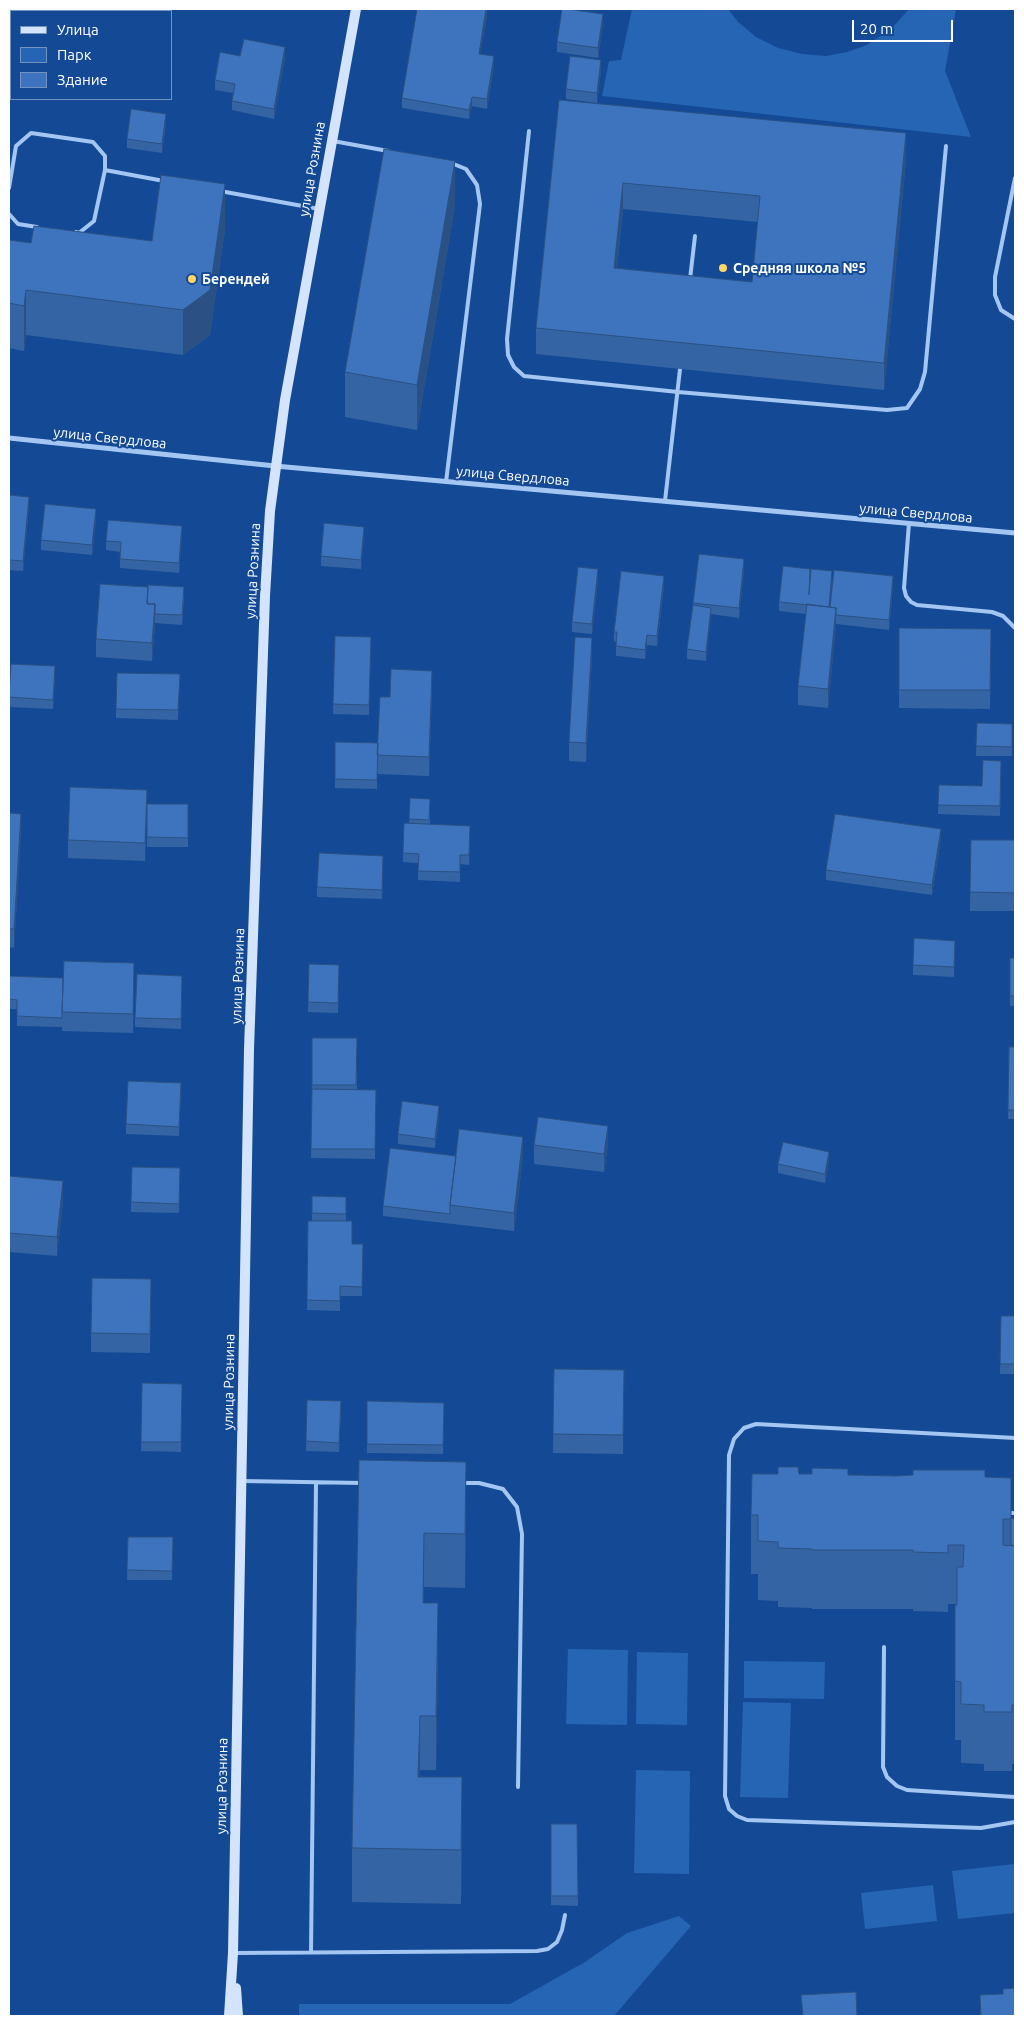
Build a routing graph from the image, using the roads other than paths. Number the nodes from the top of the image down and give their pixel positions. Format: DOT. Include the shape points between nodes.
graph roads {
  1 [pos="356,9"];
  2 [pos="529,131"];
  3 [pos="331,141"];
  4 [pos="946,146"];
  5 [pos="393,152"];
  6 [pos="448,162"];
  7 [pos="105,170"];
  8 [pos="1015,178"];
  9 [pos="174,183"];
  10 [pos="9,188"];
  11 [pos="213,190"];
  12 [pos="319,209"];
  13 [pos="9,214"];
  14 [pos="44,228"];
  15 [pos="70,232"];
  16 [pos="695,236"];
  17 [pos="690,284"];
  18 [pos="1015,319"];
  19 [pos="680,369"];
  20 [pos="678,392"];
  21 [pos="9,438"];
  22 [pos="275,466"];
  23 [pos="446,482"];
  24 [pos="665,501"];
  25 [pos="909,523"];
  26 [pos="1015,533"];
  27 [pos="1015,628"];
  28 [pos="1015,1438"];
  29 [pos="241,1481"];
  30 [pos="316,1483"];
  31 [pos="373,1483"];
  32 [pos="459,1483"];
  33 [pos="1005,1513"];
  34 [pos="1015,1513"];
  35 [pos="884,1647"];
  36 [pos="518,1787"];
  37 [pos="1015,1797"];
  38 [pos="1015,1822"];
  39 [pos="565,1915"];
  40 [pos="311,1952"];
  41 [pos="233,1953"];
  42 [pos="229,2016"];
  43 [pos="238,2016"];
  1 -- 3 [label="main road, улица Рознина"];
  2 -- 20 [label="lane" via="507,340 508,355 514,368 524,376"];
  3 -- 5 [label="lane"];
  3 -- 12 [label="main road, улица Рознина"];
  4 -- 20 [label="lane" via="925,372 920,389 907,408 887,410"];
  6 -- 23 [label="lane" via="466,169 478,185 480,204"];
  7 -- 9 [label="lane"];
  7 -- 10 [label="lane" via="105,156 94,142 31,133 16,146"];
  7 -- 15 [label="lane" via="94,221 79,233"];
  8 -- 18 [label="lane" via="995,277 995,295 1001,310"];
  11 -- 12 [label="lane"];
  12 -- 22 [label="main road, улица Рознина"];
  13 -- 14 [label="lane" via="18,224"];
  16 -- 17 [label="lane"];
  19 -- 20 [label="lane"];
  20 -- 24 [label="lane"];
  21 -- 22 [label="street, улица Свердлова"];
  22 -- 23 [label="street, улица Свердлова"];
  22 -- 29 [label="main road, улица Рознина" via="265,596 249,1049"];
  23 -- 24 [label="street, улица Свердлова"];
  24 -- 25 [label="street, улица Свердлова"];
  25 -- 26 [label="street, улица Свердлова"];
  25 -- 27 [label="lane" via="904,588 911,602 992,612 1003,616"];
  28 -- 38 [label="lane" via="756,1424 744,1428 734,1440 729,1455 725,1796 737,1816 747,1820 980,1828"];
  29 -- 30 [label="lane"];
  29 -- 41 [label="main road, улица Рознина"];
  30 -- 31 [label="lane"];
  30 -- 40 [label="lane"];
  32 -- 36 [label="lane" via="479,1483 503,1489 517,1507 522,1534"];
  33 -- 34 [label="lane"];
  35 -- 37 [label="lane" via="883,1767 887,1778 907,1790"];
  39 -- 40 [label="lane" via="557,1942 548,1949 536,1951"];
  40 -- 41 [label="lane"];
  41 -- 42 [label="main road, улица Рознина"];
  41 -- 43 [label="main road, улица Рознина"];
}
